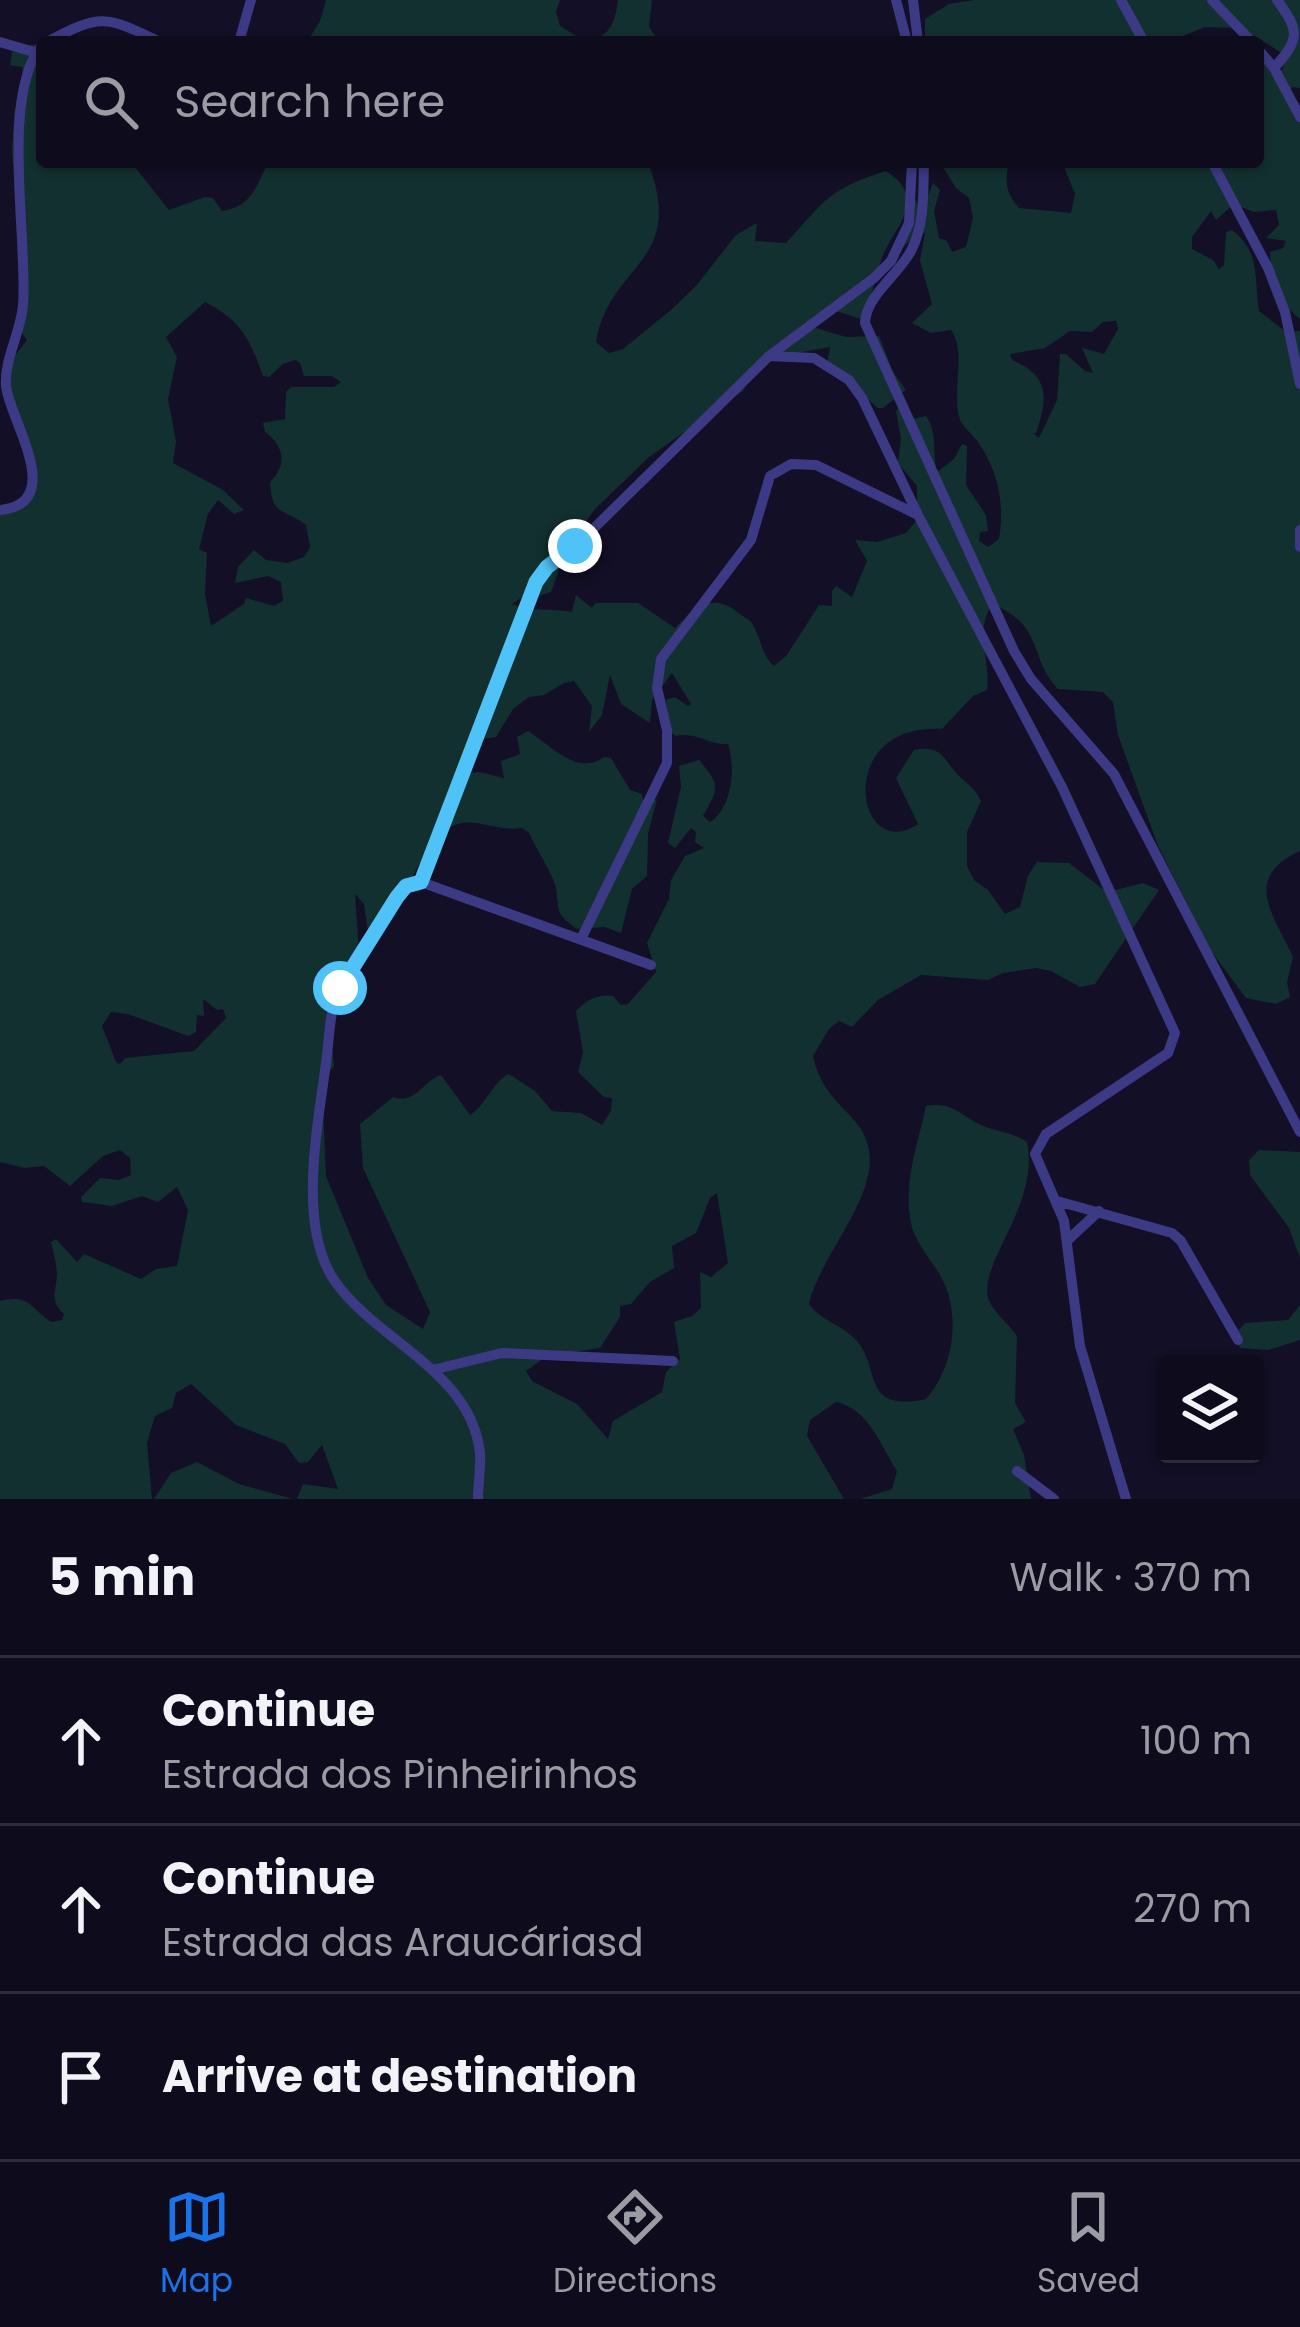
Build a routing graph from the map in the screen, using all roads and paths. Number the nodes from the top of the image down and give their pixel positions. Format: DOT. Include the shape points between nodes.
graph roads {
  1 [pos="251,0"];
  2 [pos="896,0"];
  3 [pos="913,0"];
  4 [pos="1121,0"];
  5 [pos="1212,0"];
  6 [pos="1277,0"];
  7 [pos="61,36"];
  8 [pos="146,36"];
  9 [pos="240,36"];
  10 [pos="906,36"];
  11 [pos="917,36"];
  12 [pos="1141,36"];
  13 [pos="1246,36"];
  14 [pos="0,42"];
  15 [pos="36,46"];
  16 [pos="36,55"];
  17 [pos="1264,57"];
  18 [pos="1274,68"];
  19 [pos="1281,81"];
  20 [pos="1300,91"];
  21 [pos="1300,117"];
  22 [pos="911,168"];
  23 [pos="923,168"];
  24 [pos="1215,168"];
  25 [pos="769,356"];
  26 [pos="1300,384"];
  27 [pos="0,510"];
  28 [pos="918,515"];
  29 [pos="1300,530"];
  30 [pos="1300,547"];
  31 [pos="421,882"];
  32 [pos="582,938"];
  33 [pos="651,964"];
  34 [pos="1300,1132"];
  35 [pos="1058,1201"];
  36 [pos="1099,1210"];
  37 [pos="1069,1239"];
  38 [pos="1238,1340"];
  39 [pos="674,1361"];
  40 [pos="432,1370"];
  41 [pos="1017,1471"];
  42 [pos="478,1499"];
  43 [pos="1054,1499"];
  44 [pos="1126,1499"];
  1 -- 9 [label="street"];
  2 -- 10 [label="street"];
  3 -- 11 [label="street"];
  4 -- 12 [label="street"];
  5 -- 13 [label="street"];
  6 -- 18 [label="street" via="1300,34"];
  7 -- 8 [label="street" via="107,19"];
  14 -- 15 [label="street"];
  16 -- 27 [label="street" via="15,116 24,300 6,383 34,470 28,494"];
  17 -- 18 [label="street"];
  18 -- 19 [label="street"];
  19 -- 20 [label="street"];
  19 -- 21 [label="street"];
  22 -- 25 [label="street" via="902,244 874,278"];
  23 -- 34 [label="street" via="911,250 865,323 1014,651 1114,774"];
  24 -- 26 [label="street" via="1268,268"];
  25 -- 28 [label="street" via="814,358 849,380"];
  25 -- 31 [label="street" via="541,574"];
  28 -- 32 [label="street" via="816,465 791,464 770,476 751,540 661,659 667,763"];
  28 -- 35 [label="street" via="1062,788 1175,1033 1168,1054 1046,1134 1035,1154"];
  29 -- 30 [label="street"];
  31 -- 32 [label="street"];
  31 -- 40 [label="street" via="397,897 334,1001 314,1205 332,1277"];
  32 -- 33 [label="street"];
  35 -- 36 [label="street"];
  35 -- 37 [label="street"];
  36 -- 37 [label="street"];
  36 -- 38 [label="street" via="1181,1240"];
  37 -- 44 [label="street" via="1080,1346"];
  39 -- 40 [label="street" via="502,1353"];
  40 -- 42 [label="street" via="475,1431"];
  41 -- 43 [label="street"];
}
